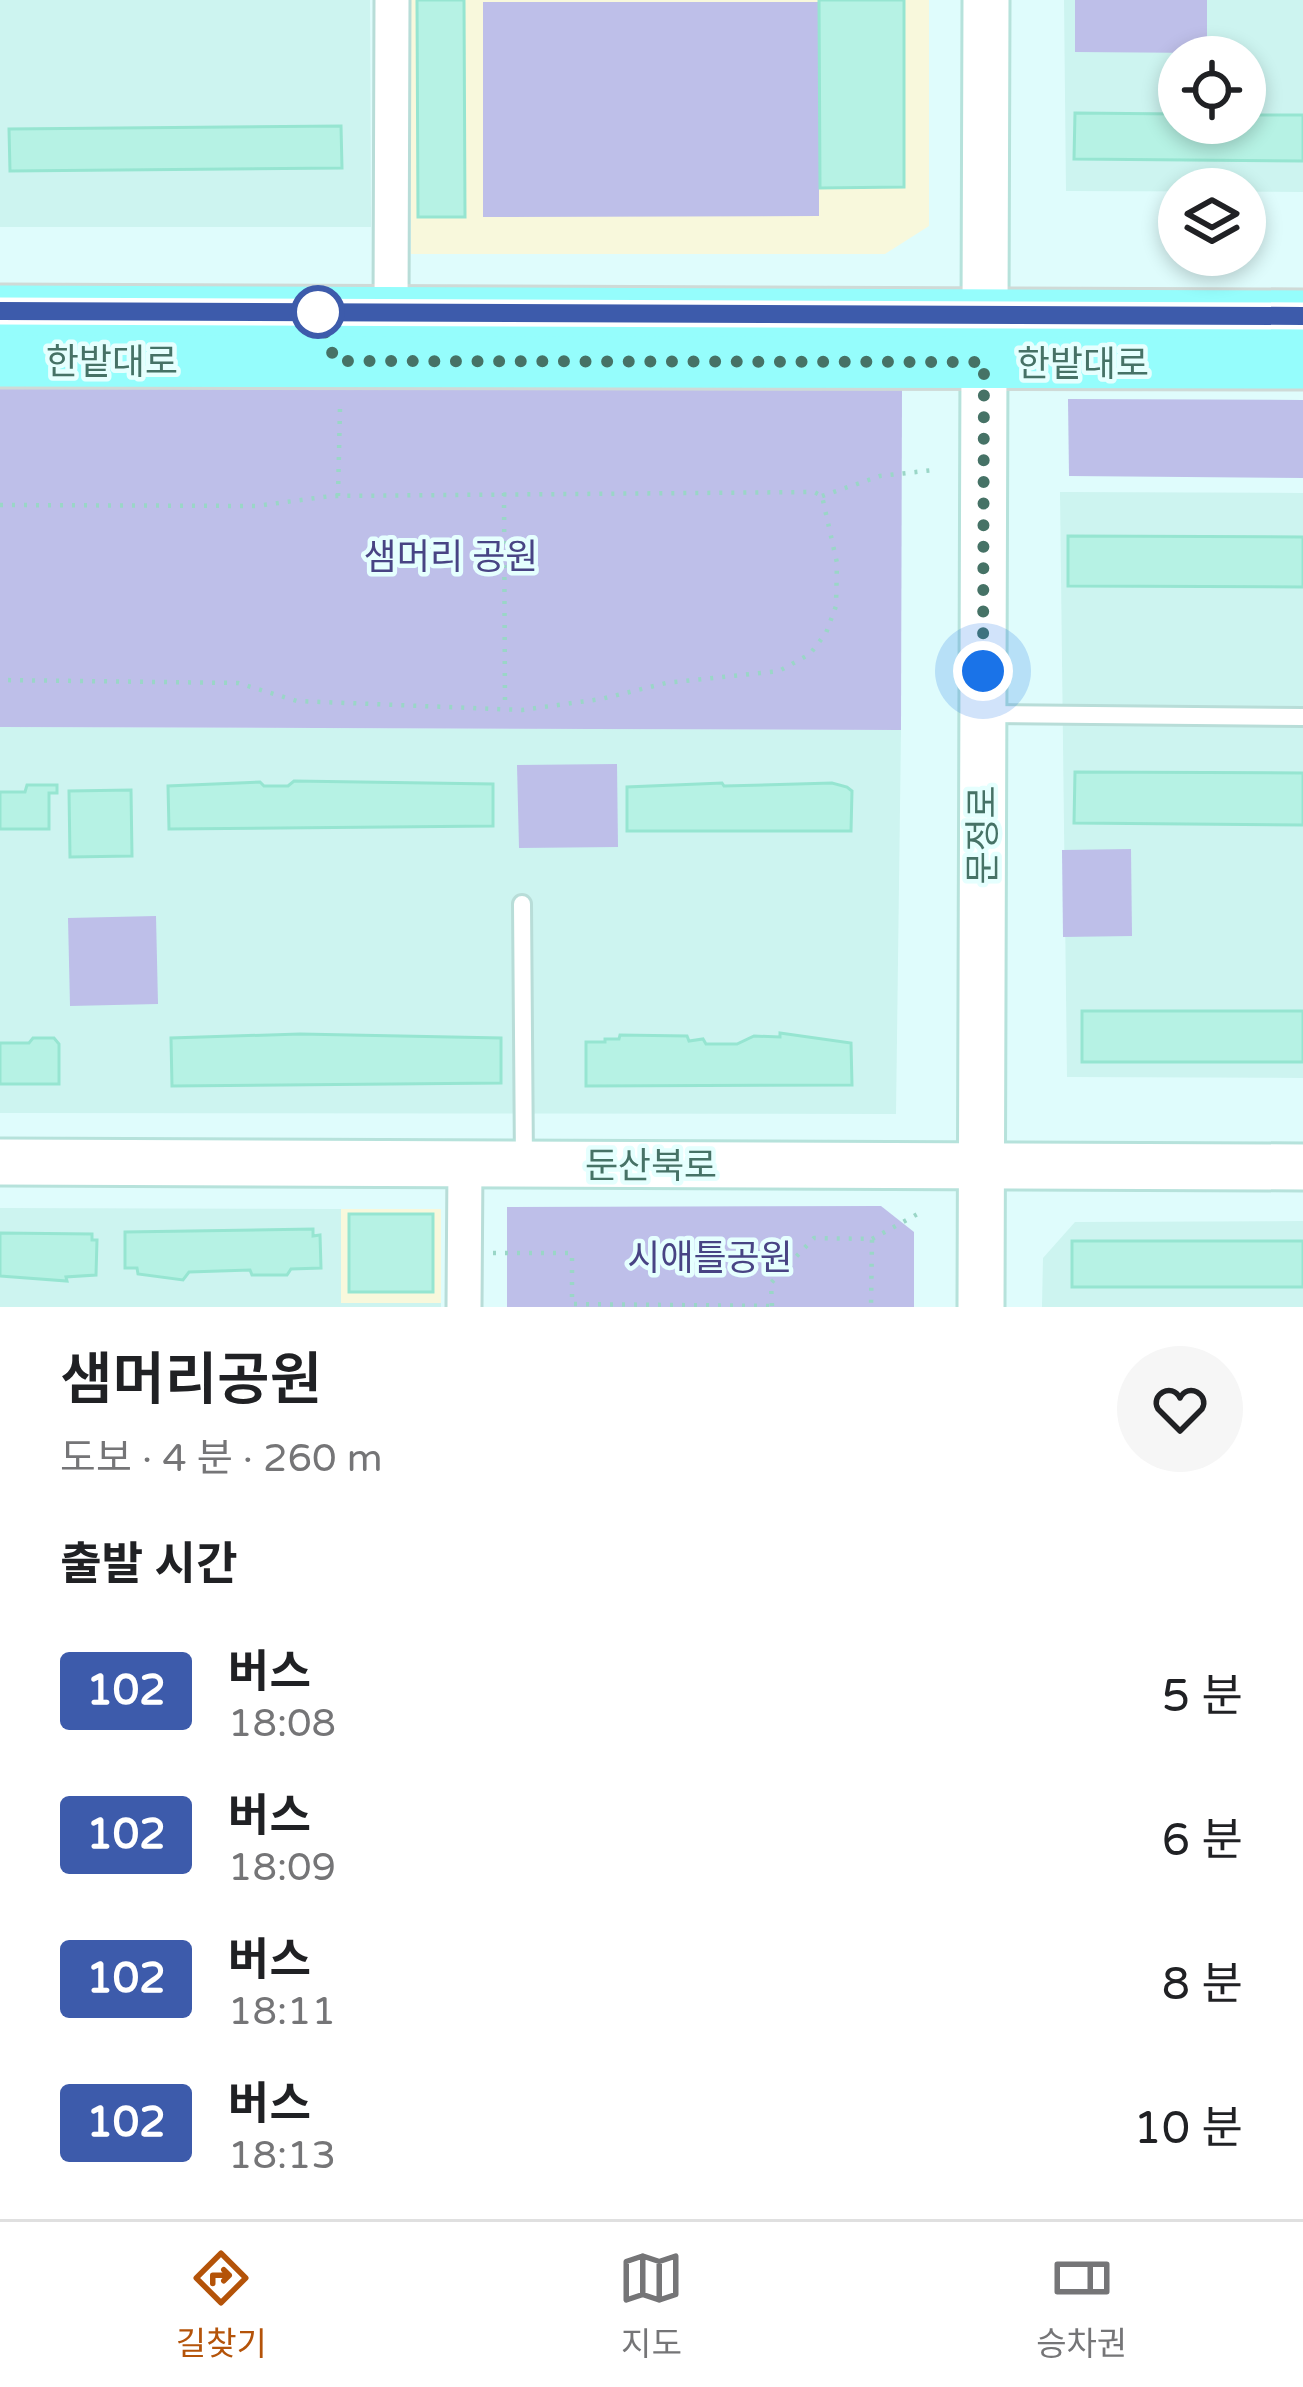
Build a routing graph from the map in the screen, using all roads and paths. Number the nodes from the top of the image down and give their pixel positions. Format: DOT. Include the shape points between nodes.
graph roads {
  1 [pos="392,0"];
  2 [pos="986,0"];
  3 [pos="0,311"];
  4 [pos="391,312"];
  5 [pos="1303,316"];
  6 [pos="984,338"];
  7 [pos="0,361"];
  8 [pos="1303,363"];
  9 [pos="340,409"];
  10 [pos="934,470"];
  11 [pos="504,493"];
  12 [pos="338,496"];
  13 [pos="822,496"];
  14 [pos="0,505"];
  15 [pos="0,680"];
  16 [pos="505,709"];
  17 [pos="983,714"];
  18 [pos="1303,717"];
  19 [pos="522,904"];
  20 [pos="0,1162"];
  21 [pos="465,1164"];
  22 [pos="524,1164"];
  23 [pos="980,1166"];
  24 [pos="1303,1167"];
  25 [pos="923,1210"];
  26 [pos="872,1239"];
  27 [pos="485,1253"];
  28 [pos="662,1306"];
  29 [pos="772,1306"];
  30 [pos="464,1307"];
  31 [pos="871,1307"];
  32 [pos="980,1307"];
  1 -- 4 [label="street"];
  2 -- 6 [label="main road, 문정로"];
  3 -- 4 [label="main road, 한밭대로"];
  4 -- 6 [label="main road, 한밭대로"];
  5 -- 6 [label="main road, 한밭대로"];
  6 -- 7 [label="main road, 한밭대로"];
  6 -- 8 [label="main road, 한밭대로"];
  6 -- 17 [label="main road, 문정로"];
  9 -- 12 [label="path"];
  10 -- 13 [label="path" via="880,476"];
  11 -- 12 [label="path"];
  11 -- 13 [label="path"];
  11 -- 16 [label="path"];
  12 -- 14 [label="path" via="256,506"];
  13 -- 16 [label="path" via="837,563 836,606 810,654 779,671"];
  15 -- 16 [label="path" via="238,683 296,701"];
  17 -- 18 [label="lane"];
  17 -- 23 [label="main road, 문정로"];
  19 -- 22 [label="lane"];
  20 -- 21 [label="main road, 둔산북로"];
  21 -- 22 [label="main road, 둔산북로"];
  21 -- 30 [label="street"];
  22 -- 23 [label="main road, 둔산북로"];
  23 -- 24 [label="main road, 둔산북로"];
  23 -- 32 [label="main road, 문정로"];
  25 -- 26 [label="path"];
  26 -- 29 [label="path" via="814,1238 771,1283"];
  26 -- 31 [label="path"];
  27 -- 28 [label="path" via="572,1253 572,1304"];
  28 -- 29 [label="path"];
}
